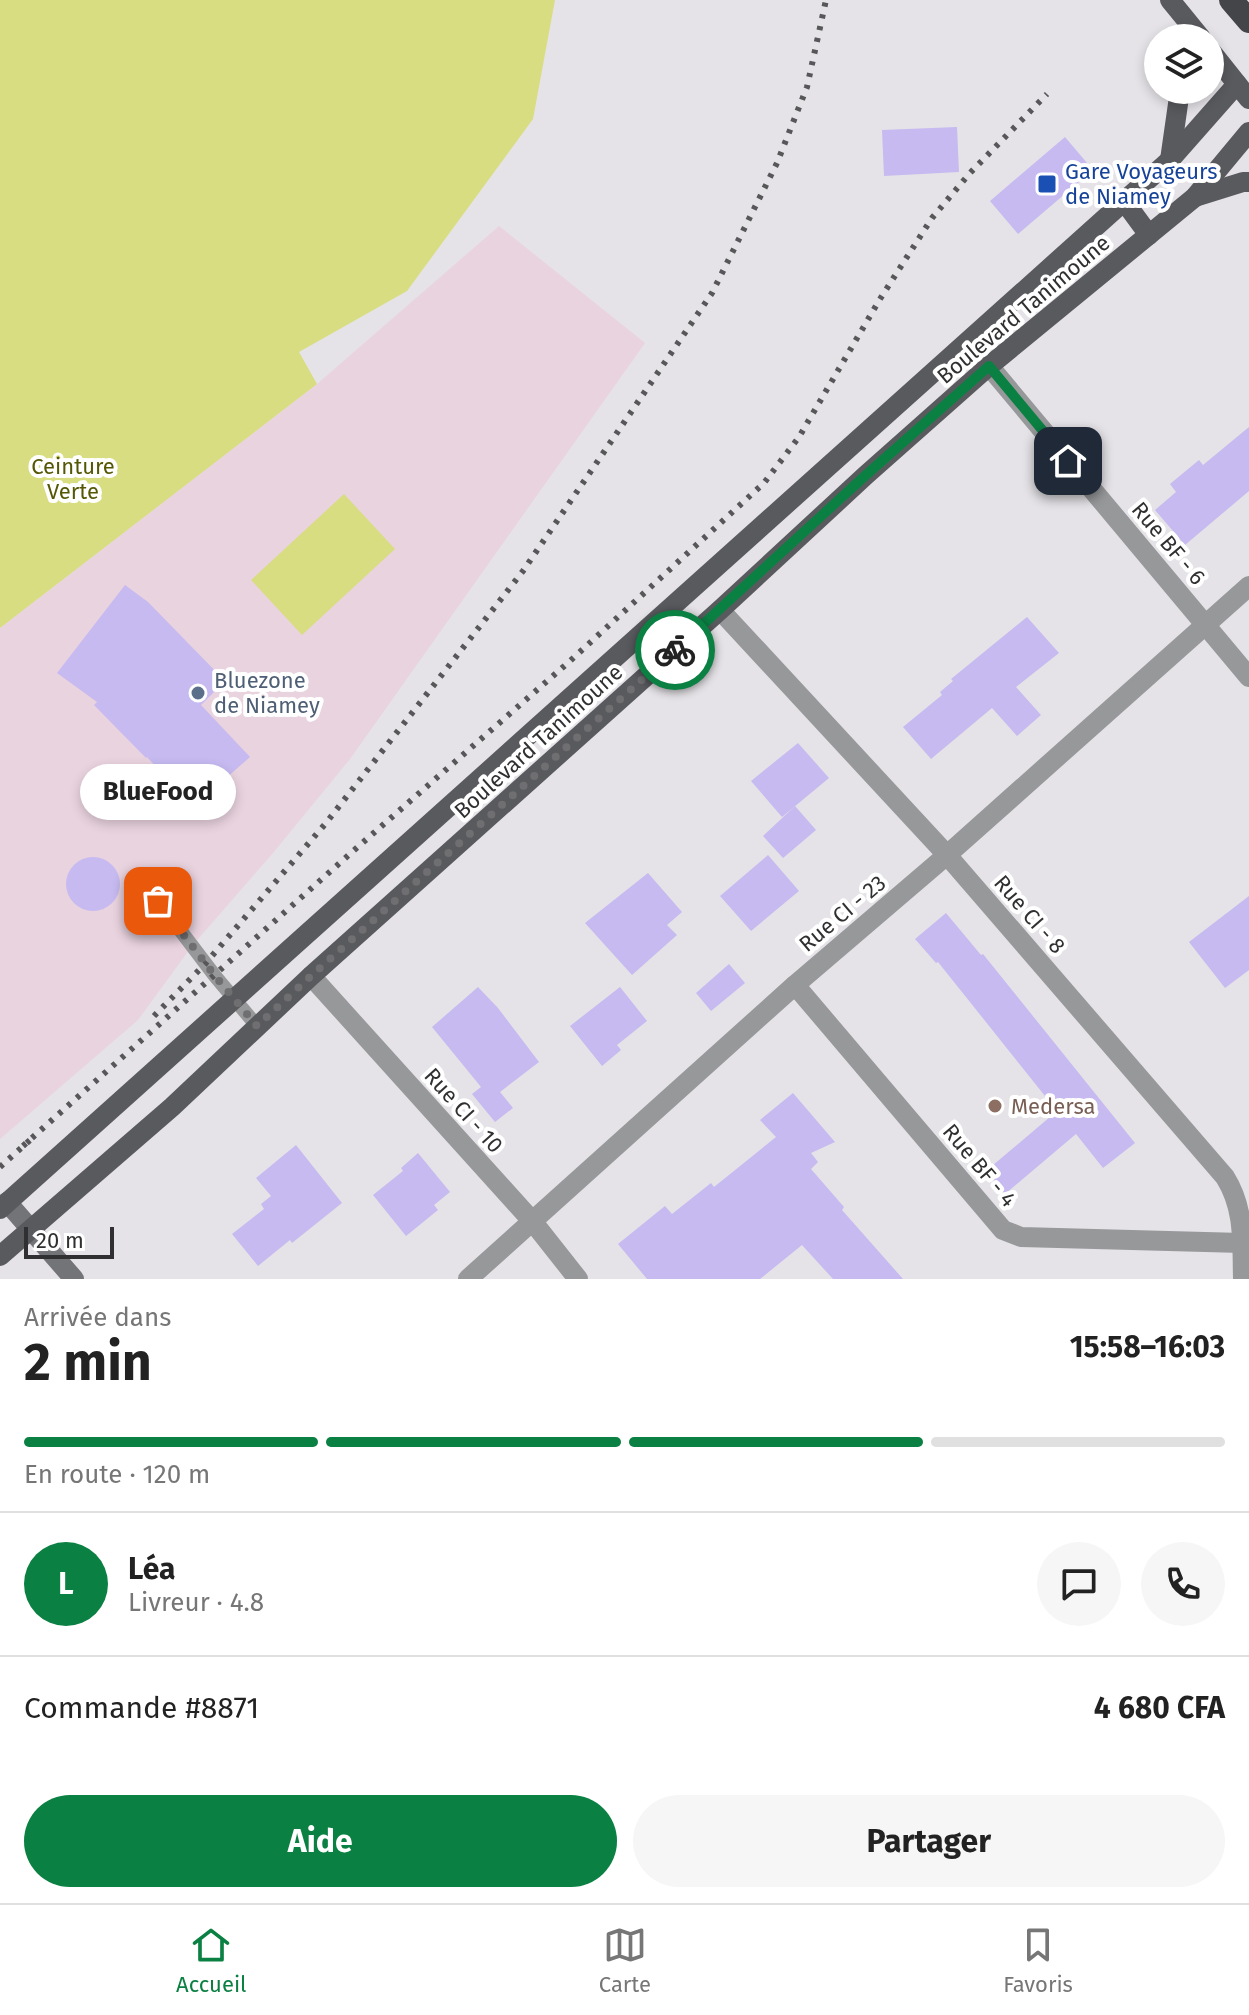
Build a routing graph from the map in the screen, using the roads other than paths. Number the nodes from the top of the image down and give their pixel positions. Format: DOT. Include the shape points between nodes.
graph roads {
  1 [pos="1231,0"];
  2 [pos="1173,4"];
  3 [pos="1249,21"];
  4 [pos="1177,24"];
  5 [pos="1189,24"];
  6 [pos="1224,68"];
  7 [pos="1243,92"];
  8 [pos="1178,104"];
  9 [pos="1249,132"];
  10 [pos="1170,160"];
  11 [pos="1249,182"];
  12 [pos="1195,197"];
  13 [pos="1124,201"];
  14 [pos="1149,235"];
  15 [pos="989,366"];
  16 [pos="1249,586"];
  17 [pos="720,610"];
  18 [pos="1206,626"];
  19 [pos="1249,677"];
  20 [pos="947,855"];
  21 [pos="158,901"];
  22 [pos="311,976"];
  23 [pos="795,985"];
  24 [pos="234,999"];
  25 [pos="257,1026"];
  26 [pos="2,1202"];
  27 [pos="533,1222"];
  28 [pos="29,1230"];
  29 [pos="1242,1243"];
  30 [pos="0,1256"];
  31 [pos="74,1279"];
  32 [pos="468,1279"];
  33 [pos="578,1279"];
  34 [pos="1243,1279"];
  1 -- 3 [label="highway"];
  2 -- 4 [label="main road"];
  2 -- 5 [label="main road"];
  6 -- 7 [label="main road"];
  7 -- 10 [label="main road, Boulevard Tanimoune"];
  8 -- 10 [label="main road"];
  9 -- 12 [label="main road, Boulevard Tanimoune"];
  10 -- 13 [label="main road, Boulevard Tanimoune"];
  11 -- 12 [label="main road"];
  12 -- 14 [label="main road, Boulevard Tanimoune"];
  13 -- 14 [label="main road"];
  13 -- 24 [label="main road, Boulevard Tanimoune"];
  14 -- 15 [label="main road, Boulevard Tanimoune"];
  15 -- 17 [label="main road, Boulevard Tanimoune"];
  15 -- 18 [label="street, Rue BF - 6"];
  16 -- 18 [label="street, Rue CI - 23"];
  17 -- 20 [label="street, Rue CI - 8"];
  17 -- 22 [label="main road, Boulevard Tanimoune"];
  18 -- 19 [label="street, Rue BF - 6"];
  18 -- 20 [label="street, Rue CI - 23"];
  20 -- 23 [label="street, Rue CI - 23"];
  20 -- 29 [label="street, Rue CI - 8" via="1225,1177 1235,1193"];
  21 -- 24 [label="lane"];
  22 -- 25 [label="main road, Boulevard Tanimoune"];
  22 -- 27 [label="street, Rue CI - 10"];
  23 -- 27 [label="street, Rue CI - 23"];
  23 -- 29 [label="street, Rue BF - 4" via="1003,1230 1021,1237"];
  24 -- 25 [label="lane"];
  24 -- 26 [label="main road, Boulevard Tanimoune"];
  25 -- 28 [label="main road, Boulevard Tanimoune"];
  26 -- 28 [label="main road"];
  27 -- 32 [label="street, Rue CI - 23"];
  27 -- 33 [label="street, Rue CI - 10"];
  28 -- 30 [label="main road, Boulevard Tanimoune"];
  28 -- 31 [label="main road"];
  29 -- 34 [label="street, Rue CI - 8"];
}
